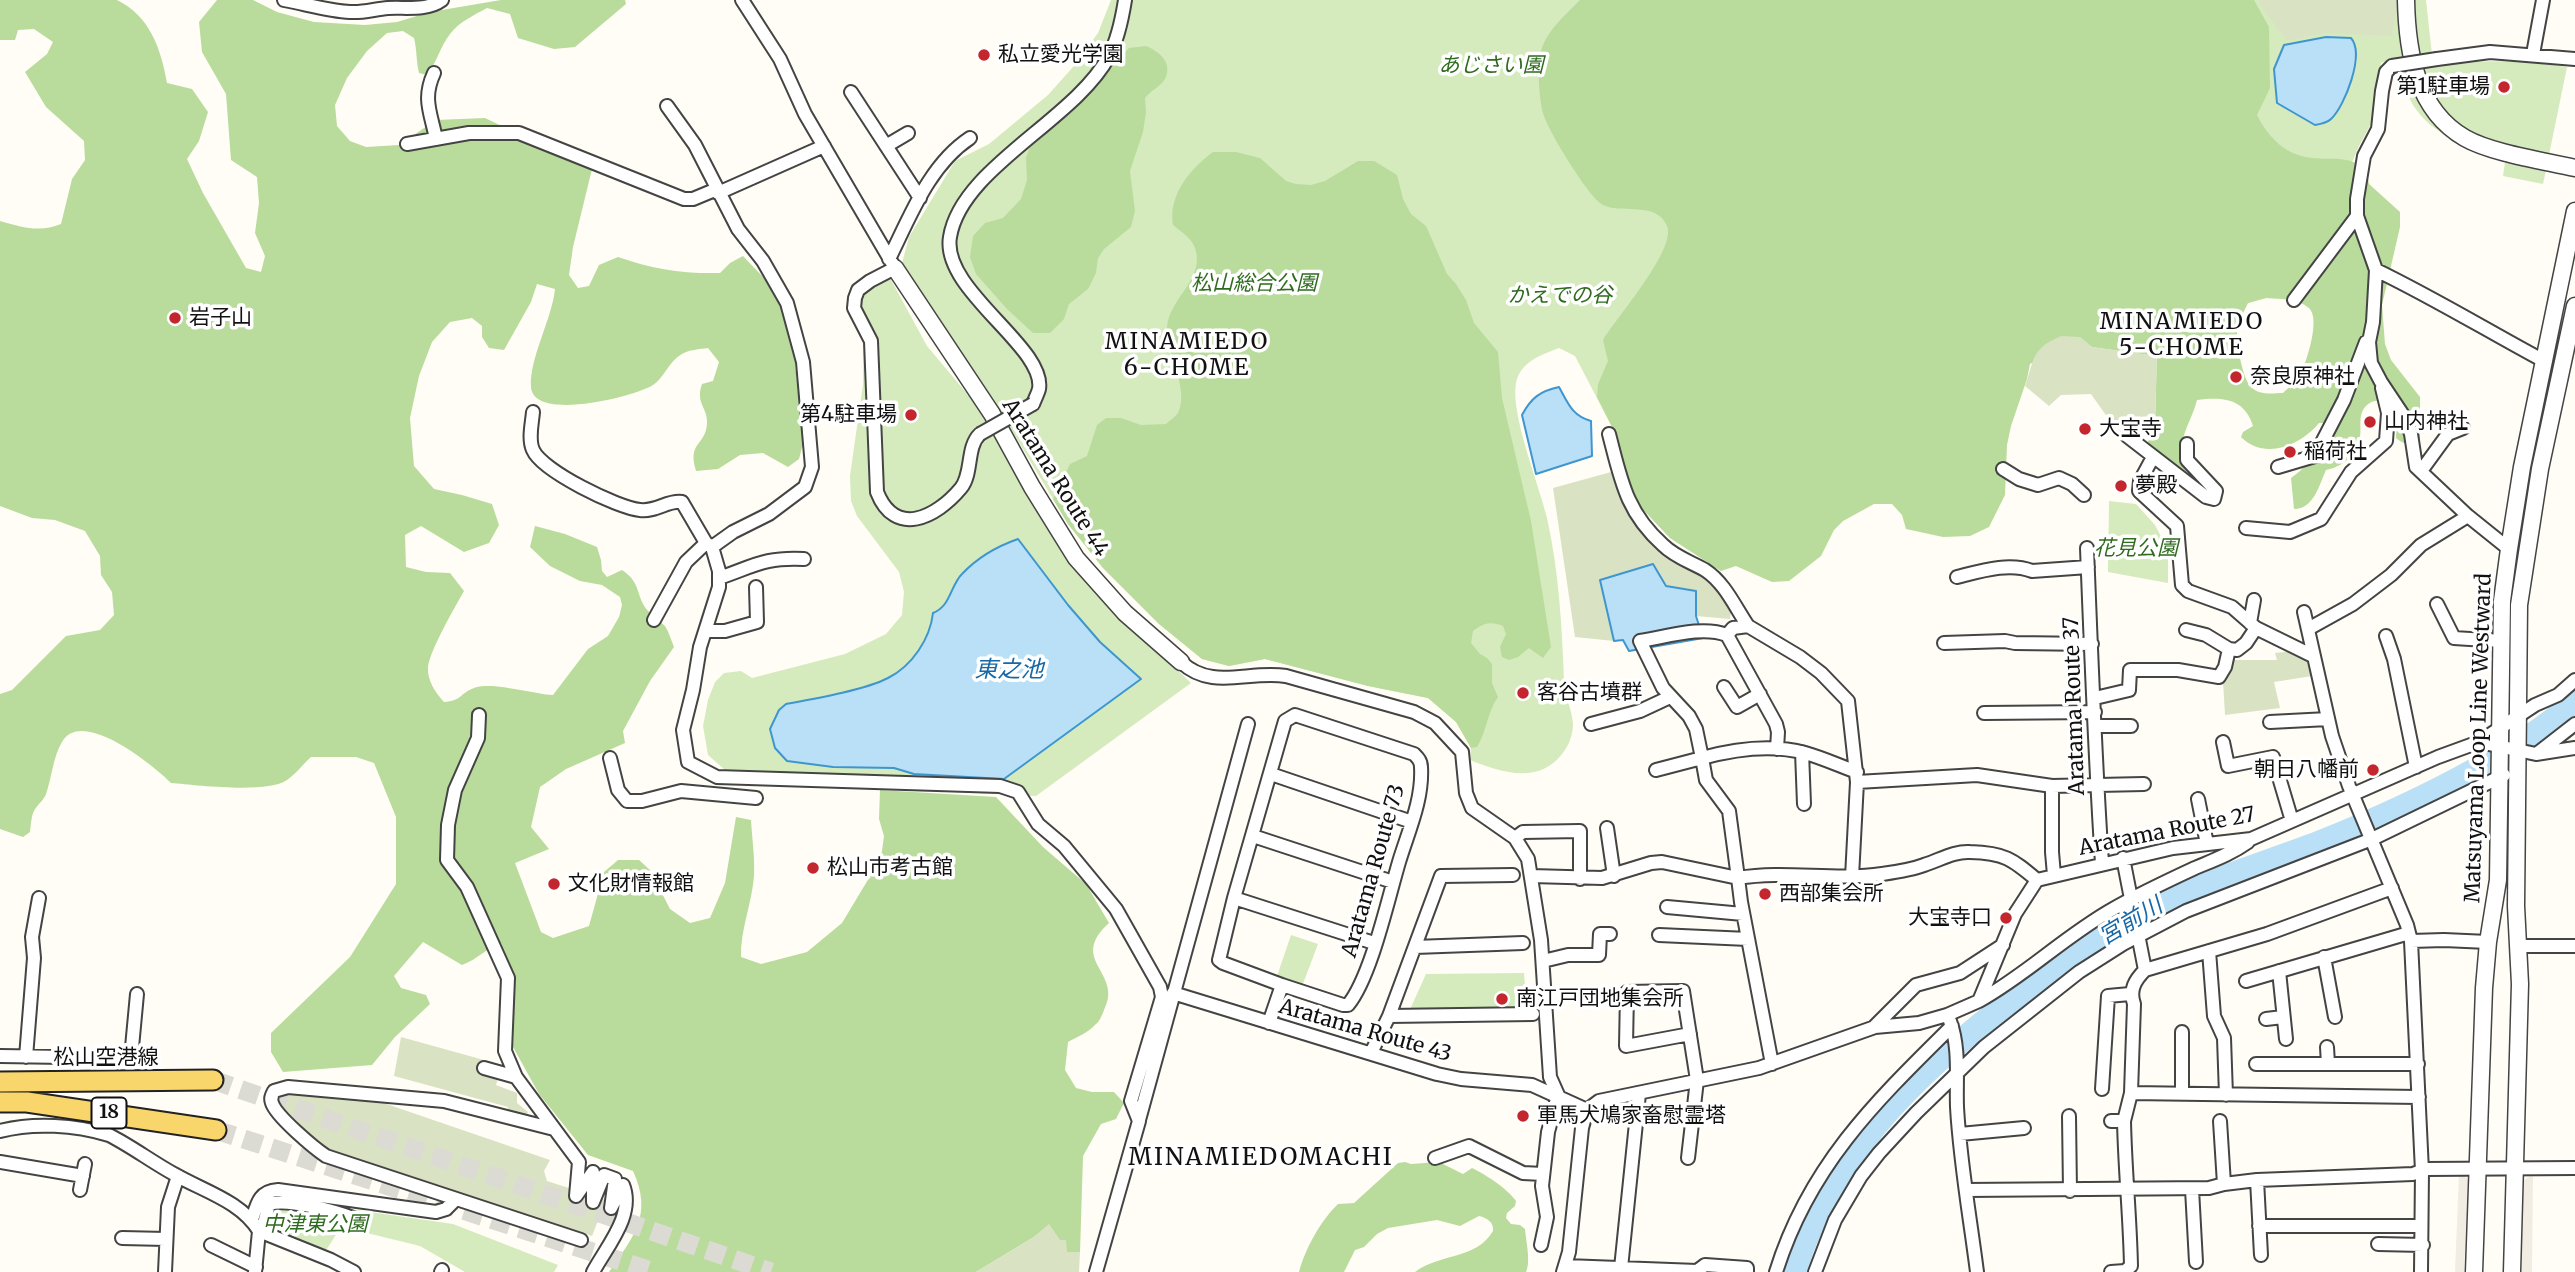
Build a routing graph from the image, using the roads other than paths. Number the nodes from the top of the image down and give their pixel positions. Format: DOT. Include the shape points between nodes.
graph roads {
  1 [pos="284,0"];
  2 [pos="442,0"];
  3 [pos="742,0"];
  4 [pos="1125,0"];
  5 [pos="2406,0"];
  6 [pos="2543,0"];
  7 [pos="2533,54"];
  8 [pos="2575,60"];
  9 [pos="434,73"];
  10 [pos="850,92"];
  11 [pos="667,106"];
  12 [pos="908,132"];
  13 [pos="970,138"];
  14 [pos="436,139"];
  15 [pos="407,144"];
  16 [pos="824,146"];
  17 [pos="886,146"];
  18 [pos="2575,168"];
  19 [pos="717,191"];
  20 [pos="920,198"];
  21 [pos="2575,211"];
  22 [pos="2357,216"];
  23 [pos="892,263"];
  24 [pos="2376,270"];
  25 [pos="2294,300"];
  26 [pos="2575,306"];
  27 [pos="2370,332"];
  28 [pos="2544,361"];
  29 [pos="2381,382"];
  30 [pos="533,412"];
  31 [pos="2463,428"];
  32 [pos="1609,434"];
  33 [pos="2127,436"];
  34 [pos="2187,443"];
  35 [pos="2153,457"];
  36 [pos="2278,467"];
  37 [pos="2003,469"];
  38 [pos="2421,471"];
  39 [pos="2084,495"];
  40 [pos="2468,516"];
  41 [pos="2246,528"];
  42 [pos="709,545"];
  43 [pos="2087,548"];
  44 [pos="2509,549"];
  45 [pos="804,559"];
  46 [pos="2088,568"];
  47 [pos="1957,577"];
  48 [pos="719,578"];
  49 [pos="756,587"];
  50 [pos="2254,600"];
  51 [pos="2437,604"];
  52 [pos="2304,612"];
  53 [pos="654,620"];
  54 [pos="1748,626"];
  55 [pos="2253,626"];
  56 [pos="2308,629"];
  57 [pos="2186,630"];
  58 [pos="706,631"];
  59 [pos="1727,635"];
  60 [pos="2386,636"];
  61 [pos="2501,641"];
  62 [pos="1944,643"];
  63 [pos="2092,644"];
  64 [pos="2230,649"];
  65 [pos="2313,656"];
  66 [pos="1181,662"];
  67 [pos="2575,680"];
  68 [pos="1724,687"];
  69 [pos="1760,695"];
  70 [pos="1670,697"];
  71 [pos="2095,705"];
  72 [pos="1984,713"];
  73 [pos="480,715"];
  74 [pos="2328,719"];
  75 [pos="2518,721"];
  76 [pos="2270,722"];
  77 [pos="1248,724"];
  78 [pos="1591,724"];
  79 [pos="2575,724"];
  80 [pos="2096,726"];
  81 [pos="2131,726"];
  82 [pos="2494,740"];
  83 [pos="2223,743"];
  84 [pos="2575,748"];
  85 [pos="1777,749"];
  86 [pos="1802,752"];
  87 [pos="2523,756"];
  88 [pos="610,758"];
  89 [pos="1702,758"];
  90 [pos="2416,767"];
  91 [pos="1656,770"];
  92 [pos="2500,773"];
  93 [pos="1270,774"];
  94 [pos="1857,777"];
  95 [pos="2144,785"];
  96 [pos="2052,786"];
  97 [pos="2096,786"];
  98 [pos="2352,794"];
  99 [pos="756,798"];
  100 [pos="2198,799"];
  101 [pos="1804,804"];
  102 [pos="2292,821"];
  103 [pos="1412,822"];
  104 [pos="1607,828"];
  105 [pos="1253,836"];
  106 [pos="2371,836"];
  107 [pos="1515,838"];
  108 [pos="2250,839"];
  109 [pos="2207,844"];
  110 [pos="2123,858"];
  111 [pos="2102,863"];
  112 [pos="1513,875"];
  113 [pos="2054,875"];
  114 [pos="1532,876"];
  115 [pos="1614,876"];
  116 [pos="1852,877"];
  117 [pos="1738,878"];
  118 [pos="1580,879"];
  119 [pos="2037,880"];
  120 [pos="1393,882"];
  121 [pos="2392,888"];
  122 [pos="39,898"];
  123 [pos="1234,898"];
  124 [pos="2131,902"];
  125 [pos="1667,907"];
  126 [pos="1743,914"];
  127 [pos="1610,934"];
  128 [pos="2137,934"];
  129 [pos="1659,935"];
  130 [pos="2410,937"];
  131 [pos="1748,939"];
  132 [pos="2488,942"];
  133 [pos="1374,943"];
  134 [pos="1523,943"];
  135 [pos="2003,945"];
  136 [pos="2518,946"];
  137 [pos="2575,946"];
  138 [pos="1415,947"];
  139 [pos="2209,951"];
  140 [pos="2324,957"];
  141 [pos="1543,961"];
  142 [pos="2145,970"];
  143 [pos="2278,971"];
  144 [pos="2246,981"];
  145 [pos="1282,985"];
  146 [pos="1173,993"];
  147 [pos="137,994"];
  148 [pos="2130,994"];
  149 [pos="1979,1001"];
  150 [pos="1533,1014"];
  151 [pos="1389,1016"];
  152 [pos="2283,1017"];
  153 [pos="2335,1017"];
  154 [pos="2266,1019"];
  155 [pos="1950,1020"];
  156 [pos="1269,1023"];
  157 [pos="1875,1027"];
  158 [pos="2182,1032"];
  159 [pos="1690,1034"];
  160 [pos="2286,1039"];
  161 [pos="2328,1047"];
  162 [pos="1371,1054"];
  163 [pos="0,1056"];
  164 [pos="26,1057"];
  165 [pos="1772,1064"];
  166 [pos="2256,1064"];
  167 [pos="2328,1064"];
  168 [pos="2418,1064"];
  169 [pos="1957,1067"];
  170 [pos="484,1068"];
  171 [pos="516,1077"];
  172 [pos="213,1080"];
  173 [pos="1697,1080"];
  174 [pos="0,1082"];
  175 [pos="2102,1088"];
  176 [pos="2131,1093"];
  177 [pos="1639,1094"];
  178 [pos="2182,1094"];
  179 [pos="1558,1095"];
  180 [pos="2226,1095"];
  181 [pos="2419,1097"];
  182 [pos="0,1102"];
  183 [pos="1587,1110"];
  184 [pos="2069,1116"];
  185 [pos="1139,1121"];
  186 [pos="2220,1121"];
  187 [pos="2024,1128"];
  188 [pos="554,1129"];
  189 [pos="216,1130"];
  190 [pos="0,1131"];
  191 [pos="1960,1134"];
  192 [pos="1435,1158"];
  193 [pos="1688,1158"];
  194 [pos="0,1162"];
  195 [pos="2478,1168"];
  196 [pos="2514,1168"];
  197 [pos="2575,1168"];
  198 [pos="2422,1171"];
  199 [pos="1543,1174"];
  200 [pos="178,1177"];
  201 [pos="2257,1180"];
  202 [pos="2224,1184"];
  203 [pos="2127,1189"];
  204 [pos="2192,1189"];
  205 [pos="80,1190"];
  206 [pos="1966,1190"];
  207 [pos="2070,1191"];
  208 [pos="456,1199"];
  209 [pos="352,1218"];
  210 [pos="255,1225"];
  211 [pos="2259,1226"];
  212 [pos="2420,1226"];
  213 [pos="122,1238"];
  214 [pos="166,1239"];
  215 [pos="581,1240"];
  216 [pos="2378,1244"];
  217 [pos="211,1245"];
  218 [pos="1541,1245"];
  219 [pos="2423,1245"];
  220 [pos="2261,1255"];
  221 [pos="2196,1262"];
  222 [pos="1621,1268"];
  223 [pos="1564,1269"];
  224 [pos="255,1270"];
  225 [pos="164,1272"];
  226 [pos="354,1272"];
  227 [pos="593,1272"];
  228 [pos="1096,1272"];
  229 [pos="1747,1272"];
  230 [pos="1776,1272"];
  231 [pos="1815,1272"];
  232 [pos="1977,1272"];
  233 [pos="2111,1272"];
  234 [pos="2421,1272"];
  235 [pos="2474,1272"];
  236 [pos="2512,1272"];
  1 -- 2 [label="street" via="350,12 421,8"];
  3 -- 16 [label="street, Aratama Route 44" via="780,59"];
  4 -- 23 [label="street, bridge" via="1109,56 1091,83 987,175 962,206 951,233 952,260 965,284 1031,363 1039,387 1033,404 980,433 962,487 942,506 916,520 890,514 877,492 871,341 854,308 858,290"];
  5 -- 18 [label="street" via="2415,75 2448,125 2485,146"];
  6 -- 7 [label="street"];
  7 -- 8 [label="street"];
  7 -- 22 [label="street, bridge" via="2490,52 2392,66 2386,72 2378,129 2364,156"];
  9 -- 14 [label="street" via="427,104"];
  10 -- 17 [label="street"];
  11 -- 19 [label="street" via="695,145"];
  12 -- 17 [label="street"];
  13 -- 20 [label="street" via="953,149"];
  14 -- 15 [label="street"];
  14 -- 19 [label="street" via="469,132 519,133 684,199"];
  16 -- 19 [label="street"];
  16 -- 23 [label="street, Aratama Route 44"];
  17 -- 20 [label="street"];
  19 -- 42 [label="street" via="787,303 803,362 812,467 805,488 790,500"];
  20 -- 23 [label="street"];
  21 -- 28 [label="street, Matsuyama Loop Line Westward"];
  22 -- 24 [label="street"];
  22 -- 25 [label="street"];
  23 -- 66 [label="street, Aratama Route 44" via="992,414 1076,558 1125,613"];
  24 -- 27 [label="street"];
  24 -- 28 [label="street"];
  26 -- 75 [label="street, Matsuyama Loop Line Westward" via="2540,469 2520,601"];
  27 -- 29 [label="street" via="2371,363"];
  27 -- 36 [label="street" via="2344,400 2315,456"];
  28 -- 44 [label="street, Matsuyama Loop Line Westward"];
  29 -- 38 [label="street" via="2405,418 2416,467"];
  29 -- 41 [label="street" via="2388,413 2386,441 2351,472 2321,519 2290,532"];
  30 -- 42 [label="street" via="531,446 550,470 635,509 653,511 682,502"];
  31 -- 38 [label="street" via="2448,433"];
  32 -- 54 [label="street" via="1623,489 1647,528 1664,547 1718,582"];
  33 -- 35 [label="street"];
  34 -- 35 [label="street" via="2187,460 2216,491 2214,499"];
  35 -- 55 [label="street" via="2139,491 2177,526 2182,585 2232,607"];
  37 -- 39 [label="street" via="2038,485 2059,478"];
  38 -- 40 [label="street"];
  40 -- 44 [label="street"];
  40 -- 56 [label="street" via="2421,545 2353,604"];
  42 -- 48 [label="street"];
  42 -- 53 [label="street" via="686,562"];
  43 -- 46 [label="street, Aratama Route 37"];
  44 -- 61 [label="street, Matsuyama Loop Line Westward"];
  45 -- 48 [label="street" via="770,559"];
  46 -- 47 [label="street" via="2032,571 2005,567"];
  46 -- 63 [label="street, Aratama Route 37"];
  48 -- 58 [label="street"];
  49 -- 58 [label="street" via="757,622"];
  50 -- 55 [label="street"];
  51 -- 61 [label="street" via="2454,638"];
  52 -- 56 [label="street"];
  54 -- 59 [label="street" via="1733,628"];
  54 -- 94 [label="street" via="1800,657 1848,701"];
  55 -- 64 [label="street" via="2246,643"];
  55 -- 65 [label="street"];
  56 -- 65 [label="street"];
  57 -- 64 [label="street"];
  58 -- 185 [label="street" via="683,730 688,762 700,769 717,777 1000,786 1018,792 1038,824 1064,846 1116,909 1160,987 1131,1101"];
  59 -- 69 [label="street"];
  59 -- 70 [label="street" via="1696,633 1640,641"];
  60 -- 90 [label="street"];
  61 -- 82 [label="street, Matsuyama Loop Line Westward"];
  62 -- 63 [label="street"];
  63 -- 71 [label="street, Aratama Route 37"];
  64 -- 71 [label="street" via="2219,677 2178,670 2130,670 2129,690"];
  65 -- 74 [label="street"];
  66 -- 107 [label="street, Aratama Route 44" via="1208,677 1286,676 1414,712 1435,723 1466,754 1466,793 1472,808"];
  67 -- 75 [label="street, Aratama Route 27"];
  68 -- 69 [label="street" via="1737,707"];
  69 -- 85 [label="street" via="1776,724"];
  70 -- 78 [label="street" via="1640,711"];
  70 -- 89 [label="street" via="1696,729"];
  71 -- 72 [label="street"];
  71 -- 80 [label="street, Aratama Route 37"];
  73 -- 171 [label="street" via="478,738 455,790 447,860 467,887 508,978 505,1051"];
  74 -- 76 [label="street"];
  74 -- 98 [label="street"];
  75 -- 82 [label="street, Aratama Route 27"];
  75 -- 87 [label="street, Matsuyama Loop Line Westward"];
  77 -- 146 [label="street"];
  79 -- 87 [label="street"];
  80 -- 81 [label="street"];
  80 -- 97 [label="street, Aratama Route 37"];
  82 -- 87 [label="street"];
  82 -- 90 [label="street, Aratama Route 27"];
  82 -- 92 [label="street, Matsuyama Loop Line Westward"];
  83 -- 102 [label="street" via="2228,766 2273,757"];
  84 -- 87 [label="street"];
  85 -- 86 [label="street"];
  85 -- 89 [label="street"];
  86 -- 94 [label="street"];
  86 -- 101 [label="street"];
  87 -- 92 [label="street"];
  87 -- 136 [label="street, Matsuyama Loop Line Westward"];
  88 -- 99 [label="street" via="618,790 627,801 681,791"];
  89 -- 91 [label="street"];
  89 -- 117 [label="street" via="1706,780 1729,811"];
  90 -- 98 [label="street, Aratama Route 27"];
  92 -- 106 [label="street"];
  92 -- 132 [label="street, Matsuyama Loop Line Westward" via="2498,880"];
  93 -- 103 [label="street"];
  93 -- 103 [label="street, Aratama Route 73" via="1285,721 1295,715 1414,754 1421,769"];
  93 -- 105 [label="street, Aratama Route 73"];
  94 -- 96 [label="street" via="1977,775"];
  94 -- 116 [label="street"];
  95 -- 97 [label="street"];
  96 -- 97 [label="street"];
  96 -- 113 [label="street"];
  97 -- 111 [label="street, Aratama Route 37"];
  98 -- 102 [label="street, Aratama Route 27"];
  98 -- 106 [label="street"];
  100 -- 109 [label="street"];
  102 -- 108 [label="street, Aratama Route 27"];
  103 -- 120 [label="street, Aratama Route 73"];
  104 -- 115 [label="street"];
  105 -- 120 [label="street"];
  105 -- 123 [label="street, Aratama Route 73"];
  106 -- 121 [label="street"];
  106 -- 128 [label="street"];
  107 -- 114 [label="street, Aratama Route 44"];
  107 -- 118 [label="street" via="1524,832 1580,831"];
  108 -- 109 [label="street, Aratama Route 27"];
  108 -- 124 [label="street" via="2232,853 2176,876"];
  109 -- 110 [label="street, Aratama Route 27"];
  110 -- 111 [label="street, Aratama Route 27"];
  110 -- 124 [label="street"];
  111 -- 113 [label="street, Aratama Route 27"];
  112 -- 138 [label="street" via="1441,876"];
  113 -- 119 [label="street, Aratama Route 27"];
  114 -- 118 [label="street"];
  114 -- 141 [label="street, Aratama Route 44"];
  115 -- 117 [label="street" via="1662,862"];
  115 -- 118 [label="street"];
  116 -- 117 [label="street" via="1781,874"];
  116 -- 119 [label="street" via="1915,868 1972,852 2010,859"];
  117 -- 126 [label="street"];
  119 -- 135 [label="street" via="2015,914"];
  120 -- 133 [label="street, Aratama Route 73"];
  121 -- 130 [label="street"];
  121 -- 139 [label="street"];
  122 -- 164 [label="street" via="32,937"];
  123 -- 133 [label="street"];
  123 -- 145 [label="street, Aratama Route 73" via="1219,960"];
  124 -- 128 [label="street"];
  124 -- 149 [label="street" via="2078,931"];
  125 -- 126 [label="street"];
  126 -- 131 [label="street"];
  127 -- 141 [label="street" via="1600,934 1599,955"];
  128 -- 142 [label="street"];
  128 -- 169 [label="street" via="2079,972"];
  129 -- 131 [label="street"];
  130 -- 132 [label="street"];
  130 -- 140 [label="street"];
  130 -- 168 [label="street"];
  131 -- 165 [label="street"];
  132 -- 195 [label="street, Matsuyama Loop Line Westward"];
  133 -- 145 [label="street, Aratama Route 73" via="1348,1005"];
  134 -- 138 [label="street"];
  135 -- 149 [label="street"];
  135 -- 157 [label="street" via="1960,973 1916,985"];
  136 -- 137 [label="street"];
  136 -- 196 [label="street, Matsuyama Loop Line Westward"];
  138 -- 151 [label="street"];
  139 -- 142 [label="street"];
  139 -- 180 [label="street" via="2214,1016 2224,1038"];
  140 -- 143 [label="street"];
  140 -- 153 [label="street"];
  141 -- 179 [label="street, Aratama Route 44" via="1550,1077"];
  142 -- 148 [label="street"];
  143 -- 144 [label="street"];
  143 -- 152 [label="street"];
  145 -- 156 [label="street"];
  146 -- 156 [label="street, Aratama Route 43"];
  146 -- 185 [label="street"];
  147 -- 164 [label="street" via="131,1058"];
  148 -- 175 [label="street" via="2108,996 2110,1065"];
  148 -- 176 [label="street" via="2134,1004"];
  149 -- 155 [label="street"];
  150 -- 151 [label="street"];
  151 -- 162 [label="street"];
  152 -- 154 [label="street"];
  152 -- 160 [label="street"];
  155 -- 157 [label="street"];
  155 -- 169 [label="street"];
  155 -- 230 [label="street" via="1844,1140 1806,1199"];
  156 -- 162 [label="street, Aratama Route 43"];
  157 -- 165 [label="street"];
  158 -- 178 [label="street"];
  159 -- 159 [label="street" via="1683,991 1628,992 1626,1046"];
  159 -- 173 [label="street"];
  161 -- 167 [label="street"];
  162 -- 179 [label="street, Aratama Route 43" via="1437,1074 1532,1085"];
  163 -- 164 [label="street"];
  165 -- 173 [label="street"];
  166 -- 167 [label="street"];
  167 -- 168 [label="street"];
  168 -- 181 [label="street"];
  169 -- 191 [label="street"];
  169 -- 231 [label="street" via="1861,1176 1835,1220"];
  170 -- 171 [label="street"];
  171 -- 188 [label="street"];
  172 -- 174 [label="main road, 松山空港線 / 18"];
  173 -- 177 [label="street"];
  173 -- 193 [label="street"];
  176 -- 178 [label="street"];
  176 -- 203 [label="street" via="2118,1121"];
  177 -- 183 [label="street" via="1599,1101"];
  177 -- 222 [label="street"];
  178 -- 180 [label="street"];
  179 -- 183 [label="street, Aratama Route 43"];
  179 -- 199 [label="street"];
  180 -- 181 [label="street"];
  181 -- 198 [label="street"];
  182 -- 189 [label="main road, 18" via="66,1107"];
  183 -- 223 [label="street"];
  184 -- 207 [label="street"];
  185 -- 228 [label="street"];
  186 -- 202 [label="street"];
  187 -- 191 [label="street"];
  188 -- 208 [label="street" via="444,1101 288,1087 274,1091 272,1103 310,1146 326,1156"];
  188 -- 227 [label="street" via="579,1162 576,1196 593,1172 593,1202 604,1175 615,1179 611,1208 623,1185 626,1193 626,1211"];
  190 -- 200 [label="street" via="28,1126 97,1132"];
  191 -- 206 [label="street"];
  192 -- 199 [label="street" via="1469,1146 1523,1173"];
  194 -- 205 [label="street" via="84,1170"];
  195 -- 196 [label="street"];
  195 -- 198 [label="street"];
  195 -- 235 [label="street, Matsuyama Loop Line Westward"];
  196 -- 197 [label="street"];
  196 -- 236 [label="street, Matsuyama Loop Line Westward"];
  198 -- 201 [label="street"];
  198 -- 212 [label="street"];
  199 -- 218 [label="street" via="1547,1217"];
  200 -- 210 [label="street" via="231,1204"];
  200 -- 214 [label="street" via="168,1207"];
  201 -- 202 [label="street"];
  201 -- 211 [label="street"];
  202 -- 204 [label="street"];
  203 -- 204 [label="street"];
  203 -- 207 [label="street"];
  203 -- 233 [label="street" via="2131,1266"];
  204 -- 221 [label="street"];
  206 -- 207 [label="street"];
  206 -- 232 [label="street"];
  208 -- 210 [label="street" via="436,1212 268,1191 260,1199"];
  208 -- 215 [label="street"];
  209 -- 210 [label="street" via="277,1201 270,1204 264,1224"];
  210 -- 224 [label="street"];
  210 -- 226 [label="street"];
  211 -- 212 [label="street"];
  211 -- 220 [label="street"];
  212 -- 219 [label="street"];
  213 -- 214 [label="street"];
  214 -- 225 [label="street"];
  216 -- 219 [label="street"];
  217 -- 224 [label="street"];
  219 -- 234 [label="street"];
  222 -- 223 [label="street"];
  222 -- 229 [label="street" via="1697,1271 1706,1265 1747,1268"];
}
